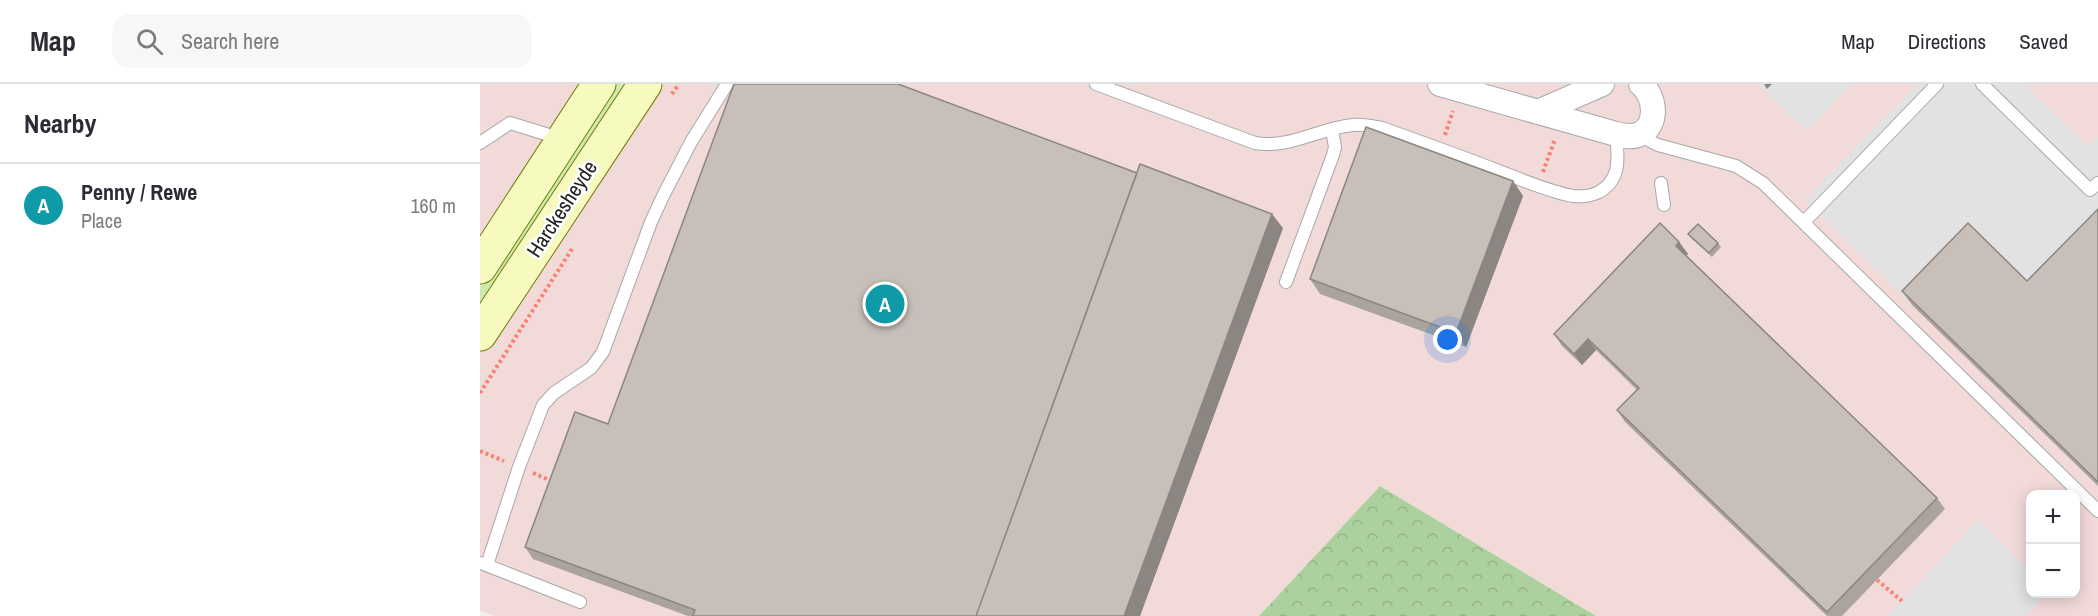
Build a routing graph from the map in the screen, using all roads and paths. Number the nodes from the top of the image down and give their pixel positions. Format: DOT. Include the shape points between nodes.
graph roads {
  1 [pos="599,84"];
  2 [pos="645,84"];
  3 [pos="727,84"];
  4 [pos="1096,84"];
  5 [pos="1602,84"];
  6 [pos="1641,84"];
  7 [pos="1937,84"];
  8 [pos="1982,84"];
  9 [pos="1450,87"];
  10 [pos="1538,112"];
  11 [pos="1562,119"];
  12 [pos="1332,130"];
  13 [pos="1641,133"];
  14 [pos="1616,135"];
  15 [pos="563,140"];
  16 [pos="480,143"];
  17 [pos="1440,149"];
  18 [pos="1660,183"];
  19 [pos="2098,183"];
  20 [pos="1538,185"];
  21 [pos="1664,205"];
  22 [pos="1804,222"];
  23 [pos="480,267"];
  24 [pos="1286,282"];
  25 [pos="480,334"];
  26 [pos="2098,511"];
  27 [pos="483,564"];
  28 [pos="1877,580"];
  29 [pos="1902,601"];
  30 [pos="580,602"];
  1 -- 15 [label="main road, Harckesheyde"];
  2 -- 25 [label="main road, Harckesheyde"];
  3 -- 27 [label="lane" via="691,142 651,222 603,352 591,368 543,405"];
  4 -- 12 [label="lane" via="1268,145"];
  5 -- 10 [label="street"];
  6 -- 13 [label="street" via="1654,112"];
  7 -- 22 [label="lane"];
  8 -- 19 [label="lane" via="2090,190"];
  9 -- 10 [label="street"];
  9 -- 17 [label="path"];
  10 -- 11 [label="street"];
  11 -- 14 [label="street"];
  11 -- 20 [label="path"];
  12 -- 17 [label="lane" via="1365,125"];
  12 -- 24 [label="lane" via="1333,155"];
  13 -- 14 [label="street"];
  13 -- 22 [label="lane" via="1658,145 1720,160 1752,174"];
  14 -- 20 [label="lane" via="1618,169 1612,182 1600,191 1584,197"];
  15 -- 16 [label="lane" via="510,123"];
  15 -- 23 [label="main road, Harckesheyde"];
  17 -- 20 [label="lane"];
  18 -- 21 [label="lane"];
  22 -- 26 [label="lane"];
  27 -- 30 [label="lane"];
  28 -- 29 [label="path"];
}
